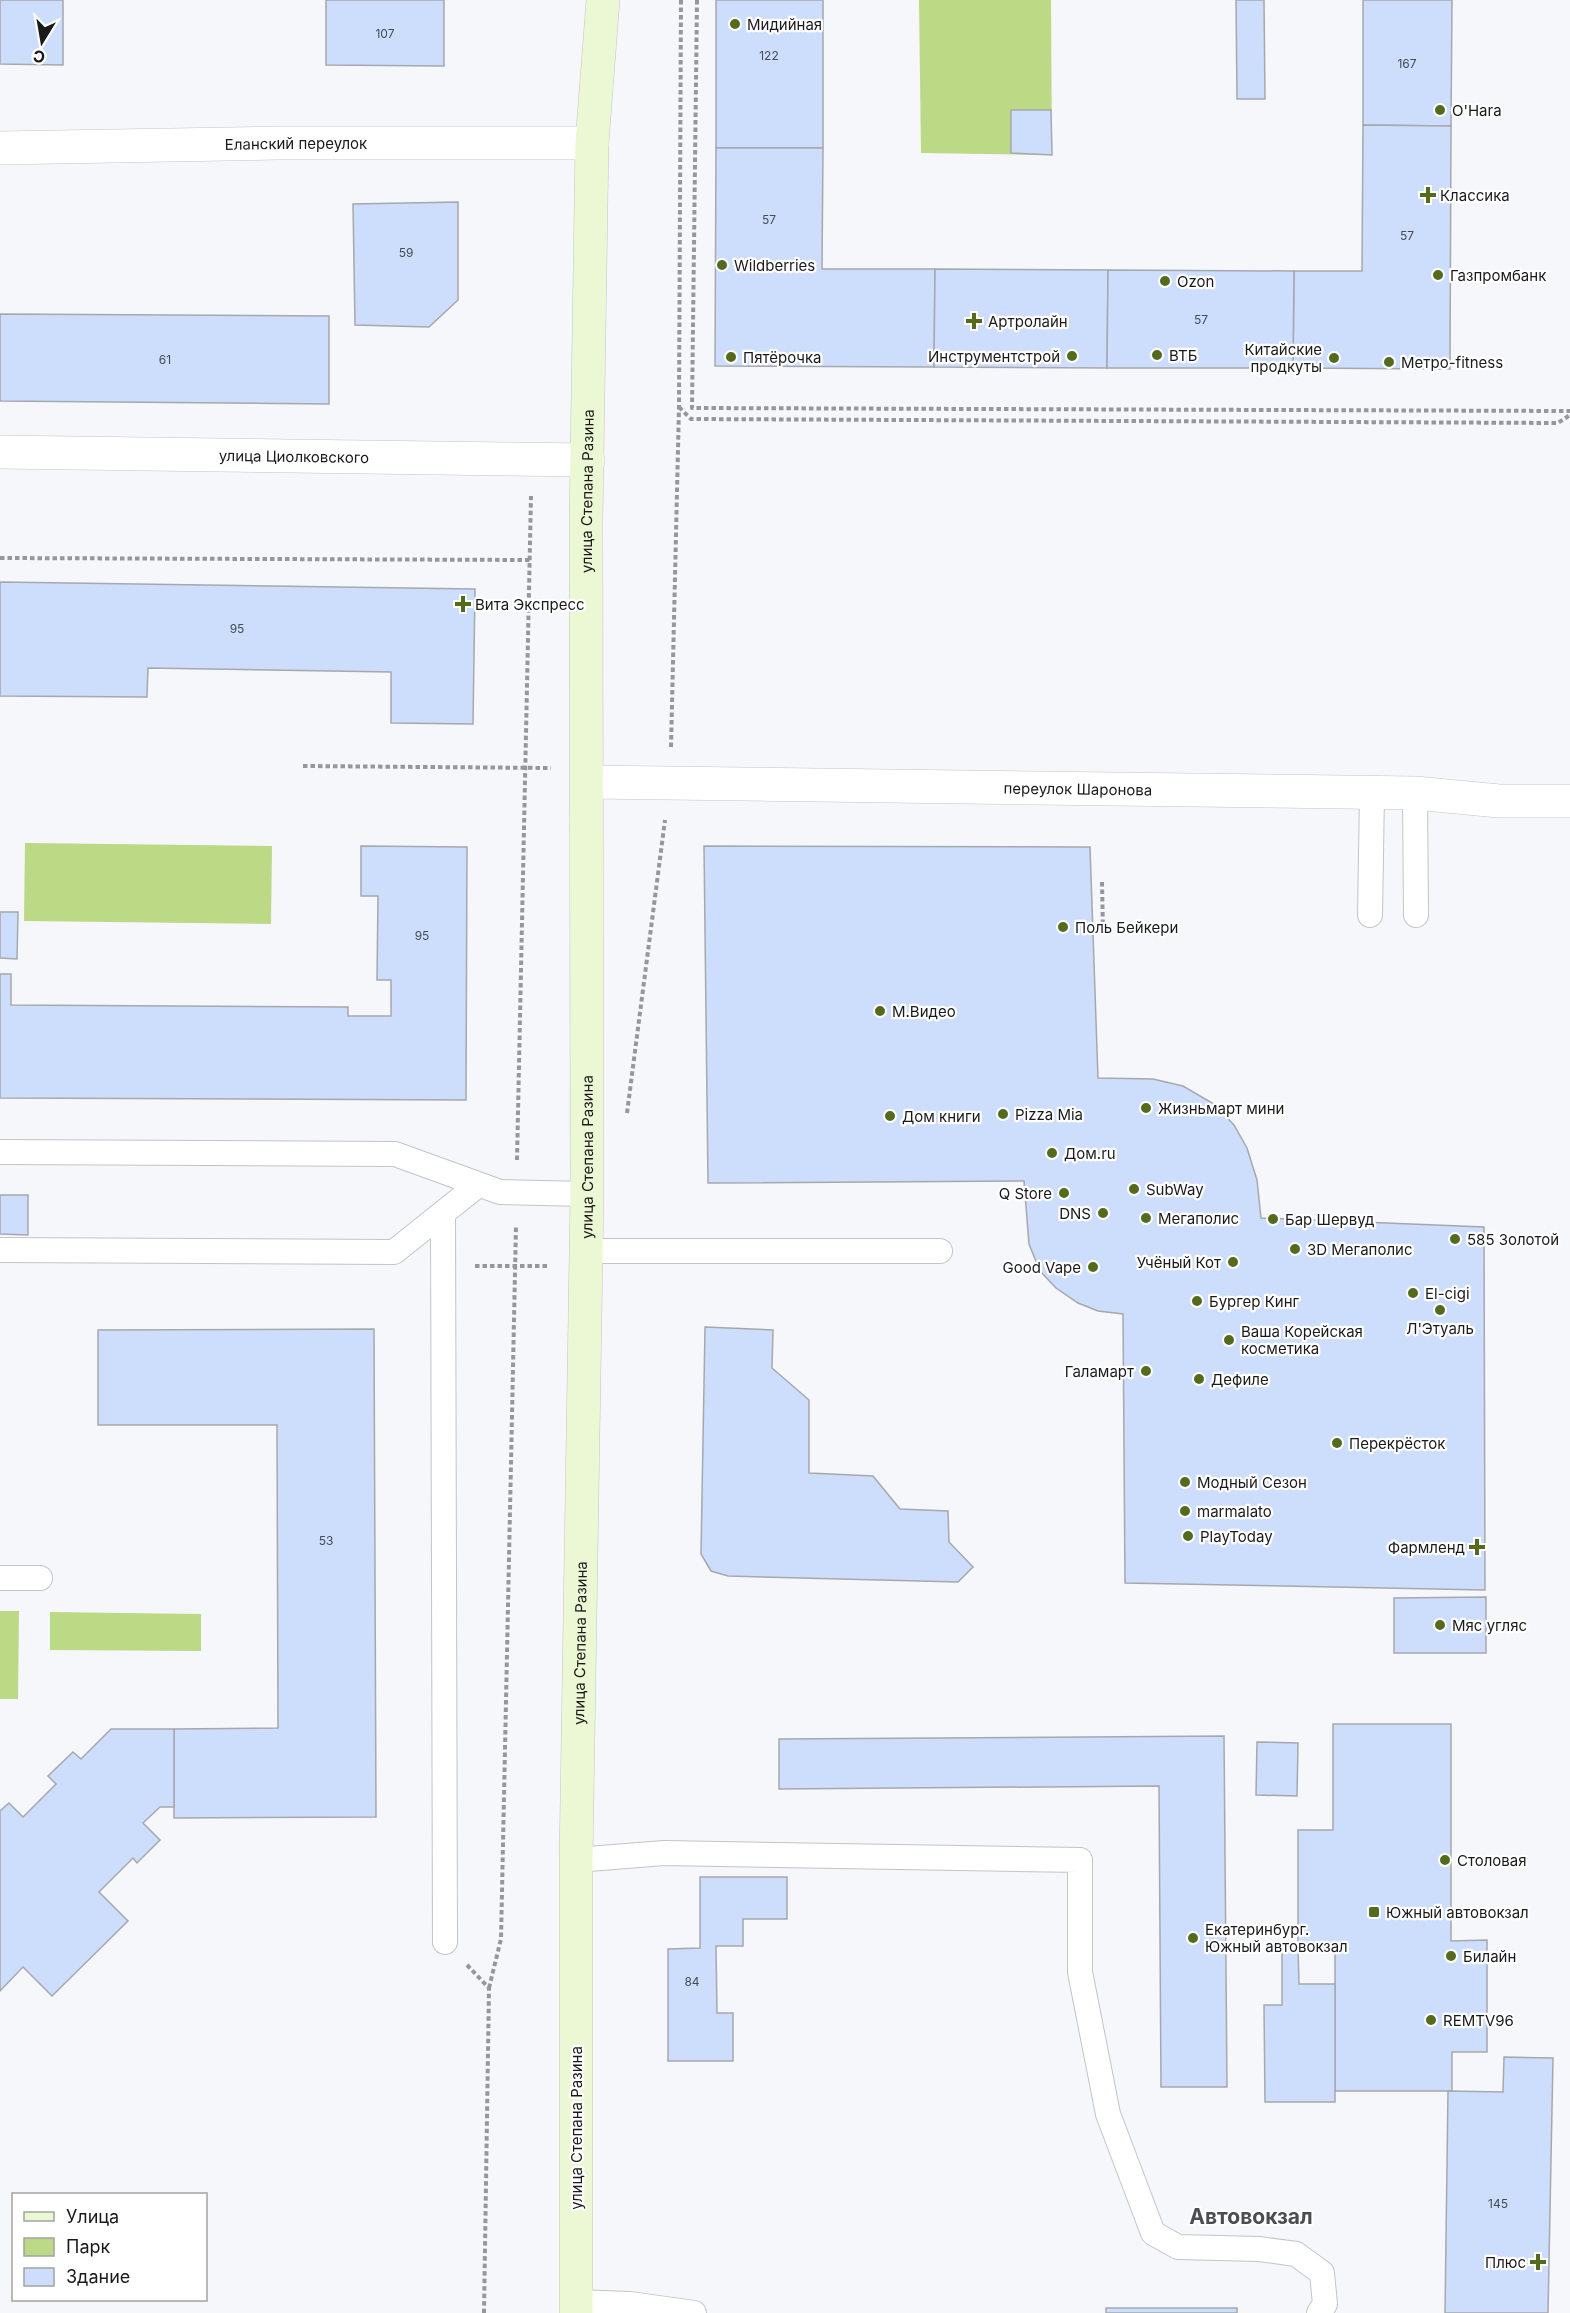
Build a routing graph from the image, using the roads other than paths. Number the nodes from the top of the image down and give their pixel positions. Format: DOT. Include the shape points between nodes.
graph roads {
  1 [pos="603,0"];
  2 [pos="592,143"];
  3 [pos="0,148"];
  4 [pos="0,453"];
  5 [pos="588,460"];
  6 [pos="588,782"];
  7 [pos="1415,793"];
  8 [pos="1372,794"];
  9 [pos="1570,801"];
  10 [pos="1370,915"];
  11 [pos="1416,915"];
  12 [pos="0,1152"];
  13 [pos="478,1185"];
  14 [pos="587,1194"];
  15 [pos="443,1213"];
  16 [pos="0,1250"];
  17 [pos="585,1251"];
  18 [pos="940,1251"];
  19 [pos="0,1578"];
  20 [pos="40,1578"];
  21 [pos="576,1860"];
  22 [pos="445,1942"];
  23 [pos="576,2308"];
  24 [pos="694,2313"];
  25 [pos="1319,2313"];
  1 -- 2 [label="street, улица Степана Разина"];
  2 -- 3 [label="street, Еланский переулок"];
  2 -- 5 [label="street, улица Степана Разина"];
  4 -- 5 [label="street, улица Циолковского"];
  5 -- 6 [label="street, улица Степана Разина"];
  6 -- 8 [label="street, переулок Шаронова"];
  6 -- 14 [label="street, улица Степана Разина"];
  7 -- 8 [label="street, переулок Шаронова"];
  7 -- 9 [label="street, переулок Шаронова" via="1499,801"];
  7 -- 11 [label="lane"];
  8 -- 10 [label="lane"];
  12 -- 13 [label="lane" via="395,1154"];
  13 -- 14 [label="lane" via="500,1192"];
  13 -- 15 [label="lane"];
  14 -- 17 [label="street, улица Степана Разина"];
  15 -- 16 [label="lane" via="394,1252"];
  15 -- 22 [label="lane"];
  17 -- 18 [label="lane"];
  17 -- 21 [label="street, улица Степана Разина"];
  19 -- 20 [label="lane"];
  21 -- 23 [label="street, улица Степана Разина"];
  21 -- 25 [label="lane" via="664,1853 1080,1860 1082,1983 1108,2114 1153,2233 1178,2247 1296,2254 1322,2273 1325,2304"];
  23 -- 24 [label="lane" via="630,2304"];
}
